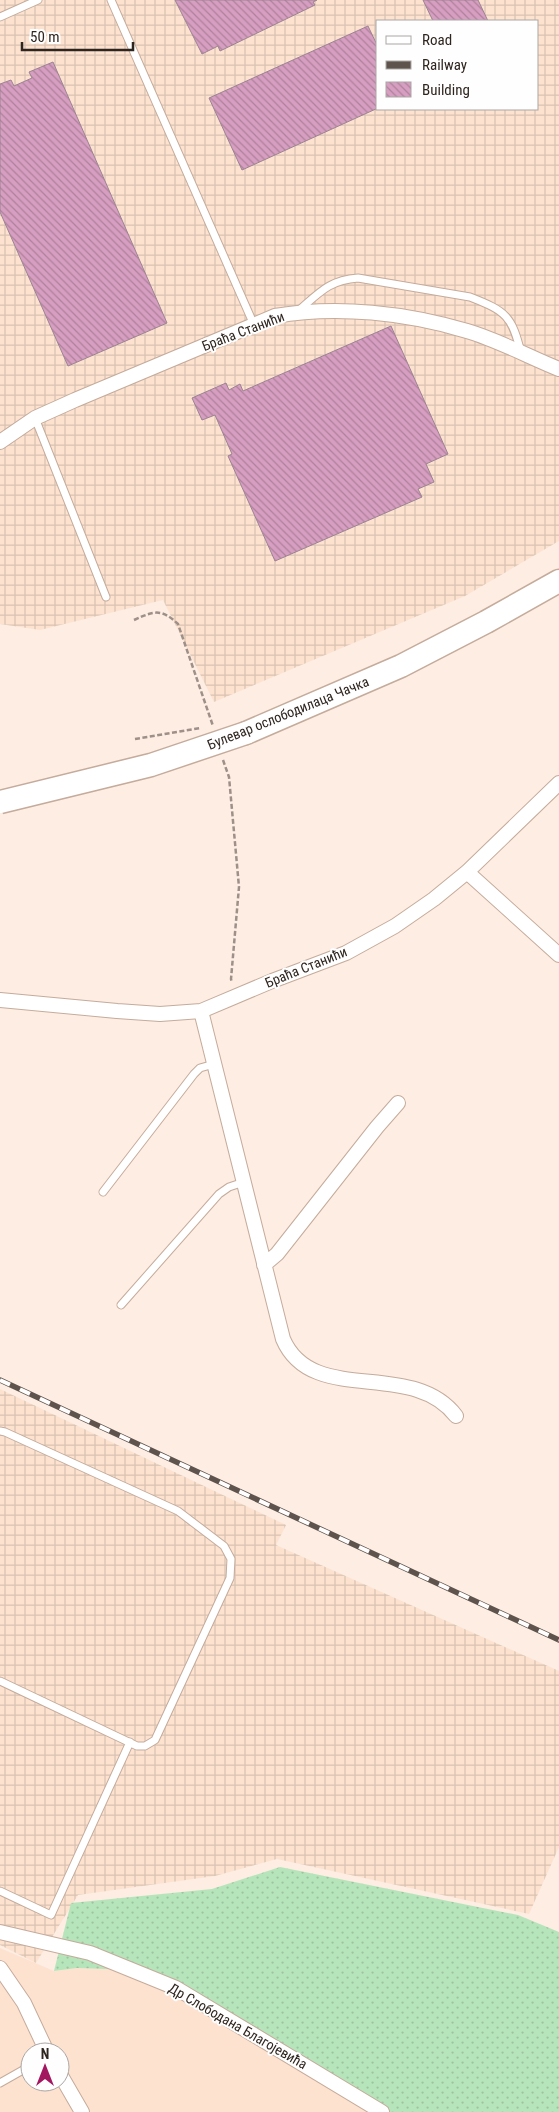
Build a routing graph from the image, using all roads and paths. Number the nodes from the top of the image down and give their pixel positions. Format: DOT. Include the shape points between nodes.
graph roads {
  1 [pos="38,0"];
  2 [pos="111,0"];
  3 [pos="0,17"];
  4 [pos="297,312"];
  5 [pos="254,325"];
  6 [pos="522,353"];
  7 [pos="559,369"];
  8 [pos="35,418"];
  9 [pos="0,441"];
  10 [pos="559,580"];
  11 [pos="106,597"];
  12 [pos="134,620"];
  13 [pos="135,739"];
  14 [pos="223,759"];
  15 [pos="559,783"];
  16 [pos="0,802"];
  17 [pos="467,872"];
  18 [pos="559,955"];
  19 [pos="238,995"];
  20 [pos="0,1000"];
  21 [pos="201,1012"];
  22 [pos="214,1064"];
  23 [pos="398,1103"];
  24 [pos="244,1182"];
  25 [pos="103,1192"];
  26 [pos="264,1265"];
  27 [pos="121,1305"];
  28 [pos="456,1416"];
  29 [pos="0,1431"];
  30 [pos="0,1681"];
  31 [pos="130,1742"];
  32 [pos="0,1891"];
  33 [pos="0,1932"];
  34 [pos="0,1968"];
  35 [pos="42,2042"];
  36 [pos="20,2072"];
  37 [pos="0,2083"];
  38 [pos="70,2091"];
  39 [pos="82,2112"];
  40 [pos="382,2112"];
  1 -- 3 [label="lane"];
  2 -- 5 [label="lane"];
  4 -- 5 [label="street, Браћа Станићи" via="275,316"];
  4 -- 6 [label="street, Браћа Станићи" via="381,314 428,321 469,331"];
  4 -- 6 [label="lane" via="328,286 350,278 470,297 505,315 515,328"];
  5 -- 8 [label="street, Браћа Станићи"];
  6 -- 7 [label="street, Браћа Станићи"];
  8 -- 9 [label="street, Браћа Станићи"];
  8 -- 11 [label="lane"];
  10 -- 16 [label="main road, Булевар ослободилаца Чачка, bridge" via="400,666 246,733 143,767"];
  12 -- 13 [label="path" via="159,612 178,624 214,731 196,728"];
  14 -- 19 [label="path" via="229,777 239,887 231,979"];
  15 -- 17 [label="street, Браћа Станићи"];
  17 -- 18 [label="street"];
  17 -- 19 [label="street, Браћа Станићи" via="395,926 346,952"];
  19 -- 21 [label="street, Браћа Станићи"];
  20 -- 21 [label="street, Браћа Станићи" via="117,1012"];
  21 -- 22 [label="street"];
  22 -- 24 [label="street"];
  22 -- 25 [label="lane" via="200,1068 194,1074"];
  23 -- 26 [label="street" via="273,1259"];
  24 -- 26 [label="street"];
  24 -- 27 [label="lane" via="219,1194"];
  26 -- 28 [label="street" via="283,1339 287,1349 301,1364 310,1370 340,1378 417,1389 443,1402"];
  29 -- 31 [label="lane" via="178,1511 224,1546 231,1559 230,1578 155,1740 145,1746"];
  30 -- 31 [label="lane"];
  31 -- 32 [label="lane" via="51,1915"];
  33 -- 40 [label="street, Др Слободана Благојевића" via="90,1954 176,1988"];
  34 -- 35 [label="street" via="24,2003"];
  36 -- 37 [label="lane"];
  38 -- 39 [label="street"];
}
